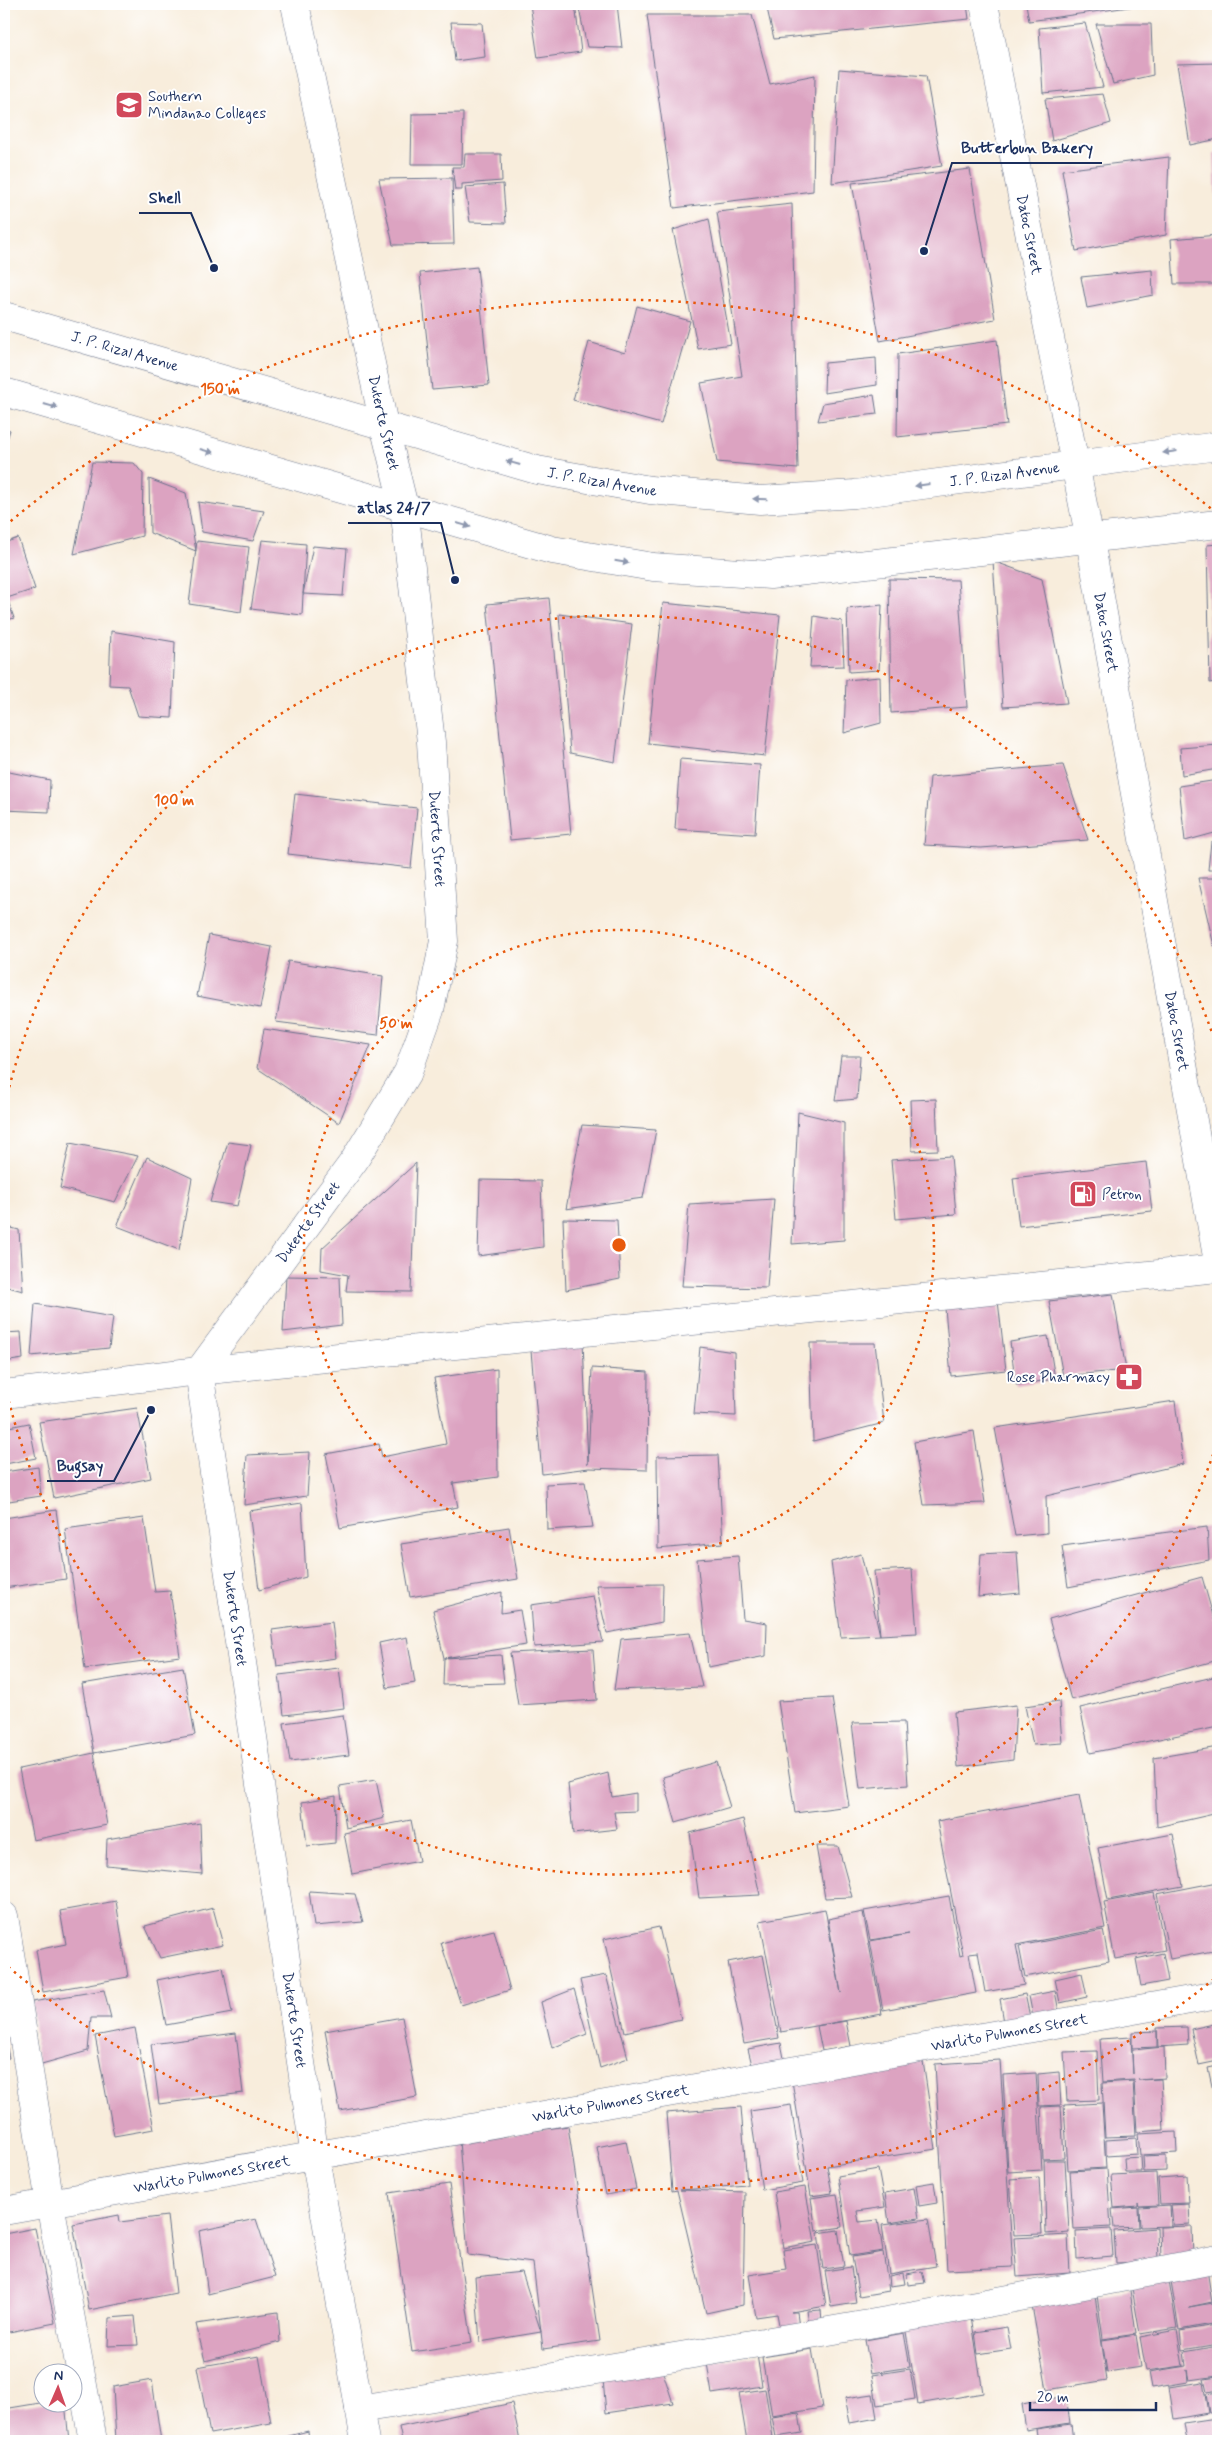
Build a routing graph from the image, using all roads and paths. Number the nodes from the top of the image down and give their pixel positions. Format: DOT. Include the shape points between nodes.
graph roads {
  1 [pos="295,4"];
  2 [pos="984,4"];
  3 [pos="4,316"];
  4 [pos="4,392"];
  5 [pos="384,425"];
  6 [pos="1218,446"];
  7 [pos="1074,464"];
  8 [pos="404,507"];
  9 [pos="1218,524"];
  10 [pos="1090,540"];
  11 [pos="1218,1262"];
  12 [pos="1218,1268"];
  13 [pos="199,1371"];
  14 [pos="4,1394"];
  15 [pos="4,1916"];
  16 [pos="1218,1995"];
  17 [pos="315,2157"];
  18 [pos="50,2203"];
  19 [pos="4,2211"];
  20 [pos="1218,2259"];
  21 [pos="359,2409"];
  22 [pos="93,2441"];
  23 [pos="365,2441"];
  1 -- 5 [label="street, Duterte Street"];
  2 -- 7 [label="street, Datoc Street"];
  3 -- 5 [label="street, J. P. Rizal Avenue"];
  4 -- 8 [label="street, one-way"];
  7 -- 5 [label="street, J. P. Rizal Avenue, one-way" via="855,494 760,500 650,490 537,470"];
  5 -- 8 [label="street, Duterte Street"];
  6 -- 7 [label="street, J. P. Rizal Avenue, one-way"];
  7 -- 10 [label="street, Datoc Street"];
  8 -- 10 [label="street, one-way" via="552,550 653,567 770,575"];
  8 -- 13 [label="street, Duterte Street" via="431,742 444,941 430,1010 408,1072 354,1160"];
  9 -- 10 [label="street"];
  10 -- 11 [label="street, Datoc Street"];
  12 -- 13 [label="street"];
  13 -- 14 [label="street"];
  13 -- 17 [label="street, Duterte Street"];
  15 -- 18 [label="street"];
  16 -- 17 [label="street, Warlito Pulmones Street"];
  17 -- 18 [label="street, Warlito Pulmones Street"];
  17 -- 21 [label="street, Duterte Street"];
  18 -- 19 [label="street, Warlito Pulmones Street"];
  18 -- 22 [label="street"];
  20 -- 21 [label="street" via="1063,2290"];
  21 -- 23 [label="street, Duterte Street"];
}
